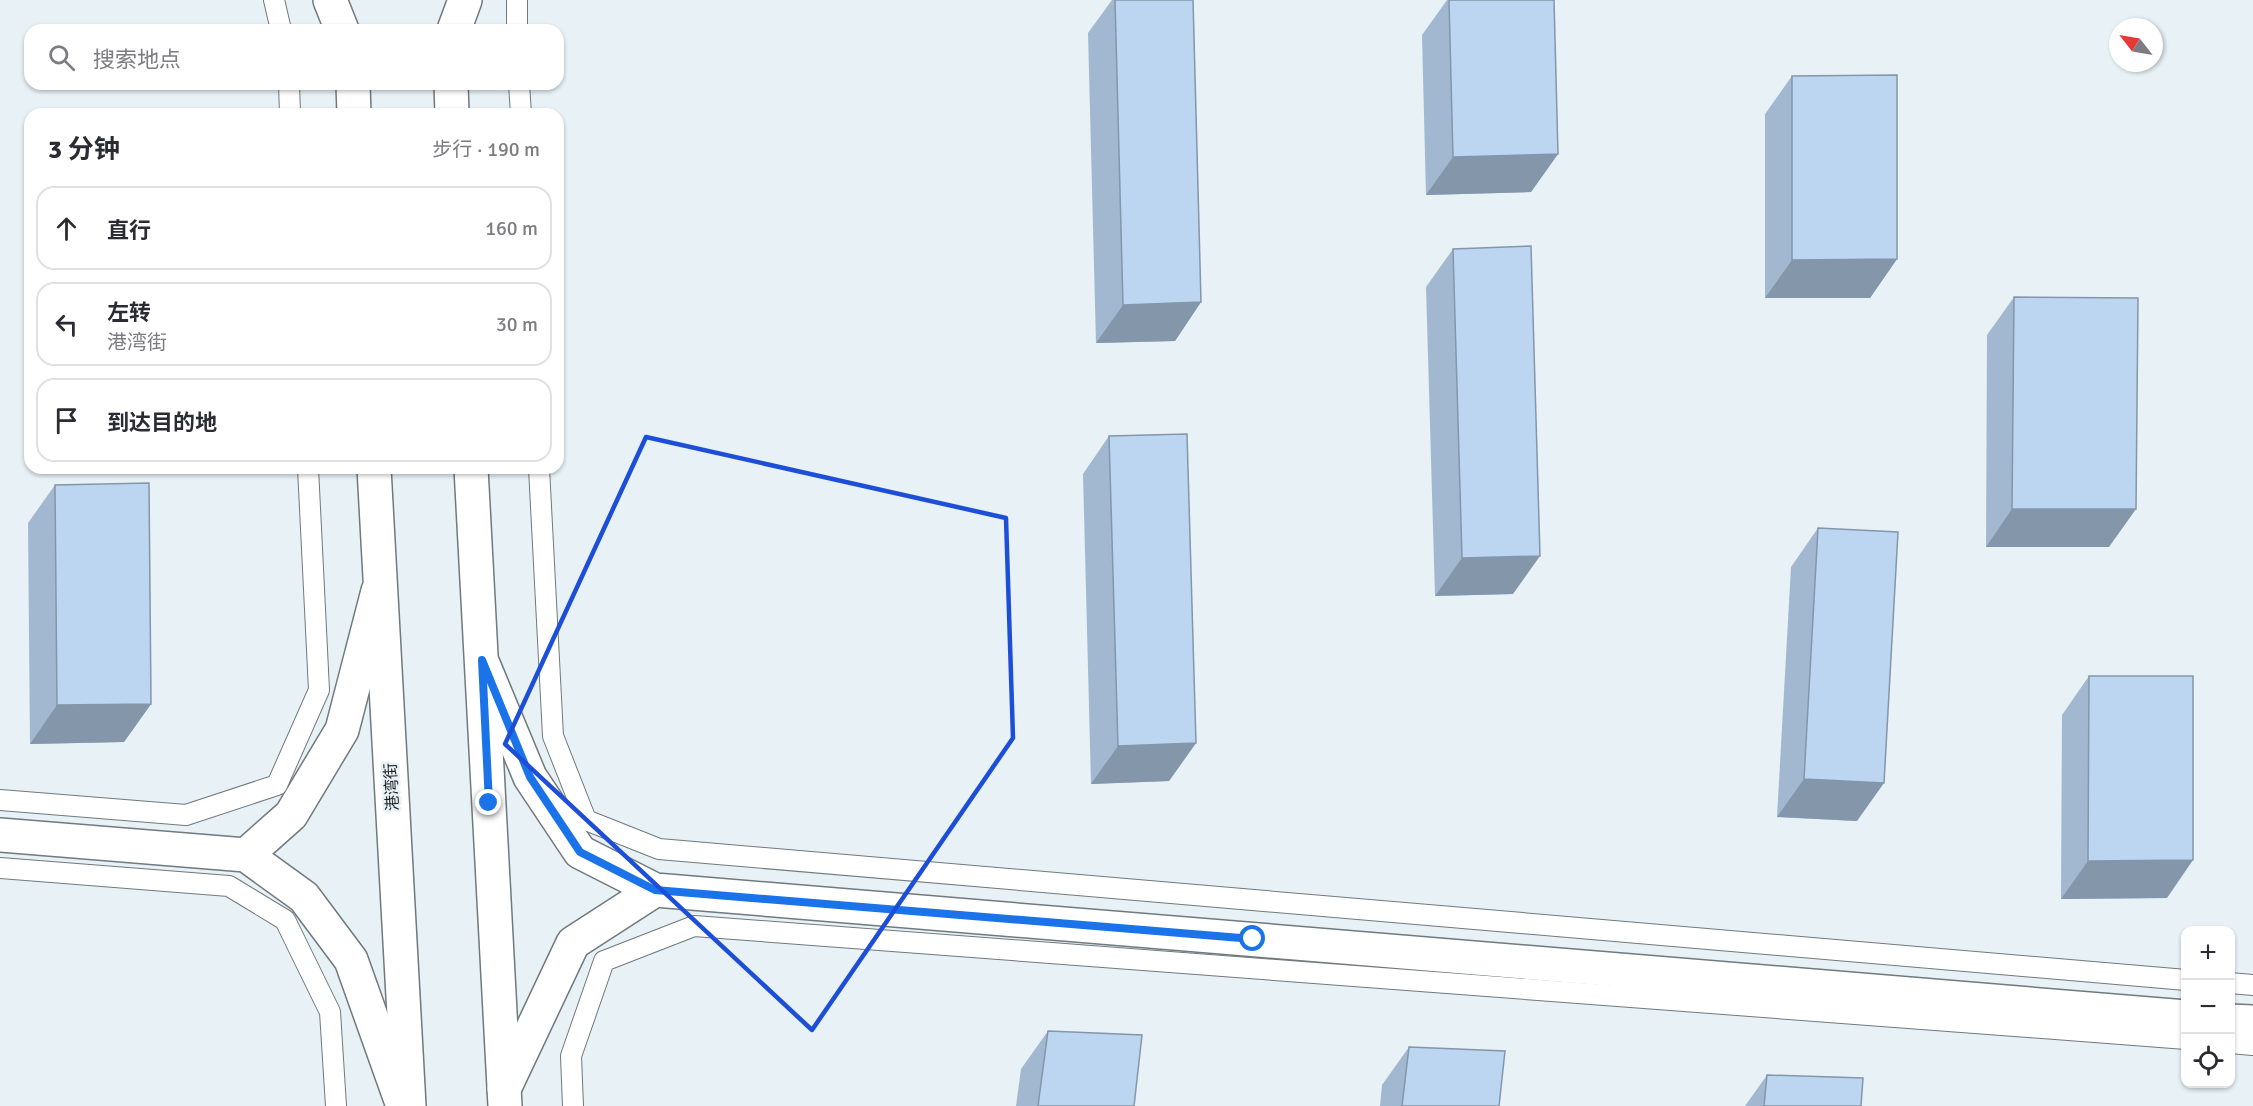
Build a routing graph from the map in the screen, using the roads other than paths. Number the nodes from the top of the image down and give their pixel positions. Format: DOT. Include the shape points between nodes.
graph roads {
  1 [pos="274,0"];
  2 [pos="330,0"];
  3 [pos="347,0"];
  4 [pos="446,0"];
  5 [pos="465,0"];
  6 [pos="517,0"];
  7 [pos="280,24"];
  8 [pos="340,24"];
  9 [pos="349,24"];
  10 [pos="448,24"];
  11 [pos="456,24"];
  12 [pos="517,24"];
  13 [pos="289,90"];
  14 [pos="353,90"];
  15 [pos="451,90"];
  16 [pos="519,90"];
  17 [pos="290,108"];
  18 [pos="354,108"];
  19 [pos="452,108"];
  20 [pos="521,108"];
  21 [pos="308,474"];
  22 [pos="374,474"];
  23 [pos="471,474"];
  24 [pos="539,474"];
  25 [pos="380,583"];
  26 [pos="482,660"];
  27 [pos="0,800"];
  28 [pos="0,835"];
  29 [pos="246,855"];
  30 [pos="0,868"];
  31 [pos="655,890"];
  32 [pos="2181,980"];
  33 [pos="2235,983"];
  34 [pos="2253,985"];
  35 [pos="2181,1017"];
  36 [pos="2235,1021"];
  37 [pos="2253,1023"];
  38 [pos="2181,1040"];
  39 [pos="2235,1043"];
  40 [pos="2253,1045"];
  41 [pos="504,1097"];
  42 [pos="336,1106"];
  43 [pos="403,1106"];
  44 [pos="409,1106"];
  45 [pos="573,1106"];
  1 -- 7 [label="lane"];
  2 -- 8 [label="street"];
  3 -- 9 [label="street"];
  4 -- 10 [label="street"];
  5 -- 11 [label="street"];
  6 -- 12 [label="lane"];
  13 -- 17 [label="lane"];
  14 -- 18 [label="street"];
  15 -- 19 [label="street"];
  16 -- 20 [label="lane"];
  21 -- 27 [label="lane" via="319,690 277,785 186,815"];
  22 -- 25 [label="street, 港湾街"];
  23 -- 26 [label="street"];
  24 -- 32 [label="lane" via="553,736 586,820 659,849"];
  25 -- 29 [label="street" via="342,730 291,814"];
  25 -- 44 [label="street, 港湾街"];
  26 -- 31 [label="street" via="530,777 580,852"];
  26 -- 41 [label="street"];
  28 -- 29 [label="street"];
  29 -- 43 [label="street" via="304,897 351,960"];
  30 -- 42 [label="lane" via="229,886 285,920 330,1012"];
  31 -- 35 [label="street"];
  31 -- 41 [label="street" via="573,943"];
  33 -- 34 [label="lane"];
  36 -- 37 [label="street"];
  38 -- 45 [label="lane" via="694,926 604,961 571,1056"];
  39 -- 40 [label="lane"];
}
